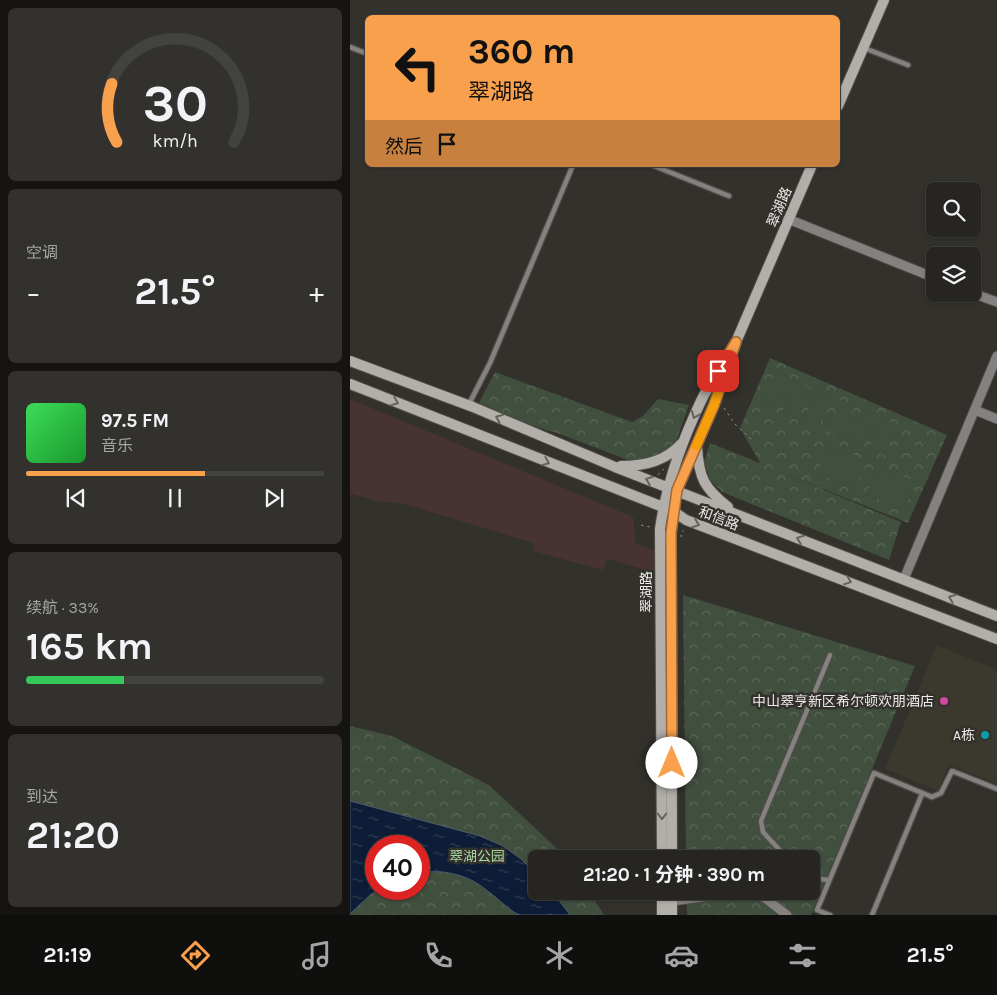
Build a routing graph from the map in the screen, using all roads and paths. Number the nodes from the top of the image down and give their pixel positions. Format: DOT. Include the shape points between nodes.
graph roads {
  1 [pos="882,0"];
  2 [pos="350,47"];
  3 [pos="863,47"];
  4 [pos="365,53"];
  5 [pos="908,65"];
  6 [pos="840,101"];
  7 [pos="572,167"];
  8 [pos="657,167"];
  9 [pos="811,167"];
  10 [pos="729,196"];
  11 [pos="788,219"];
  12 [pos="926,274"];
  13 [pos="981,296"];
  14 [pos="997,302"];
  15 [pos="736,342"];
  16 [pos="997,356"];
  17 [pos="350,361"];
  18 [pos="350,384"];
  19 [pos="714,405"];
  20 [pos="468,406"];
  21 [pos="975,410"];
  22 [pos="997,419"];
  23 [pos="685,440"];
  24 [pos="752,440"];
  25 [pos="697,444"];
  26 [pos="615,467"];
  27 [pos="672,489"];
  28 [pos="668,510"];
  29 [pos="737,514"];
  30 [pos="904,579"];
  31 [pos="997,616"];
  32 [pos="997,639"];
  33 [pos="830,655"];
  34 [pos="997,789"];
  35 [pos="922,794"];
  36 [pos="662,850"];
  37 [pos="672,850"];
  38 [pos="780,850"];
  39 [pos="820,879"];
  40 [pos="829,880"];
  41 [pos="668,900"];
  42 [pos="669,900"];
  43 [pos="767,900"];
  44 [pos="662,915"];
  45 [pos="672,915"];
  46 [pos="787,915"];
  47 [pos="830,915"];
  48 [pos="872,915"];
  1 -- 3 [label="street"];
  2 -- 4 [label="lane"];
  3 -- 5 [label="lane"];
  3 -- 6 [label="street"];
  7 -- 20 [label="lane" via="490,363"];
  8 -- 10 [label="lane"];
  9 -- 11 [label="street, 翠湖路"];
  11 -- 12 [label="street"];
  11 -- 15 [label="street, 翠湖路"];
  13 -- 14 [label="street"];
  15 -- 19 [label="street, 翠湖路"];
  15 -- 23 [label="street, 翠湖路, one-way" via="701,401"];
  16 -- 21 [label="street"];
  17 -- 20 [label="street, 和信路"];
  18 -- 28 [label="street, 和信路, one-way"];
  19 -- 24 [label="path" via="726,409 735,424"];
  19 -- 25 [label="street, 翠湖路"];
  26 -- 20 [label="street, 和信路, one-way"];
  21 -- 22 [label="street"];
  21 -- 30 [label="street"];
  23 -- 26 [label="street" via="660,460"];
  23 -- 27 [label="street, 翠湖路"];
  25 -- 27 [label="street, 翠湖路"];
  25 -- 29 [label="street" via="699,468 706,484 712,494"];
  27 -- 26 [label="street, 和信路, one-way"];
  27 -- 28 [label="street, 翠湖路"];
  27 -- 29 [label="street, 和信路"];
  28 -- 32 [label="street, 和信路, one-way" via="686,520"];
  28 -- 36 [label="street, 翠湖路, one-way" via="660,529"];
  28 -- 37 [label="street, 翠湖路" via="671,533"];
  30 -- 29 [label="street, 和信路, one-way"];
  31 -- 30 [label="street, 和信路, one-way"];
  33 -- 38 [label="lane" via="761,821 763,832"];
  34 -- 35 [label="lane" via="952,771 941,793 932,797"];
  35 -- 40 [label="lane" via="874,774"];
  35 -- 48 [label="lane"];
  39 -- 40 [label="lane"];
  40 -- 47 [label="lane" via="817,910"];
  41 -- 44 [label="street"];
  42 -- 45 [label="street"];
  43 -- 46 [label="street"];
}
